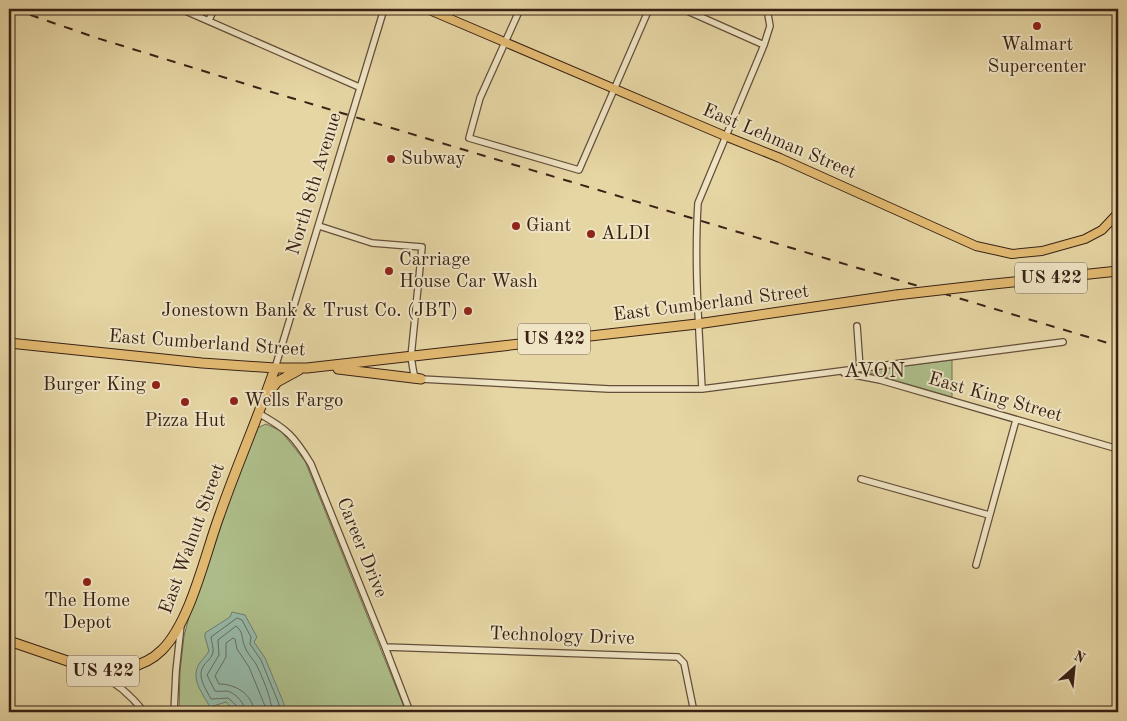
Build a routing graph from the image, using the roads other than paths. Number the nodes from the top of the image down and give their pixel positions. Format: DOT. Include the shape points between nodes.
graph roads {
  1 [pos="181,9"];
  2 [pos="214,9"];
  3 [pos="384,9"];
  4 [pos="427,9"];
  5 [pos="520,9"];
  6 [pos="649,9"];
  7 [pos="683,9"];
  8 [pos="767,9"];
  9 [pos="209,20"];
  10 [pos="504,43"];
  11 [pos="764,45"];
  12 [pos="360,87"];
  13 [pos="614,89"];
  14 [pos="725,136"];
  15 [pos="1118,213"];
  16 [pos="319,226"];
  17 [pos="1118,271"];
  18 [pos="698,324"];
  19 [pos="857,326"];
  20 [pos="1063,342"];
  21 [pos="9,343"];
  22 [pos="411,357"];
  23 [pos="321,367"];
  24 [pos="275,368"];
  25 [pos="307,368"];
  26 [pos="860,368"];
  27 [pos="834,372"];
  28 [pos="421,379"];
  29 [pos="702,389"];
  30 [pos="264,400"];
  31 [pos="258,413"];
  32 [pos="1016,420"];
  33 [pos="1118,449"];
  34 [pos="861,479"];
  35 [pos="989,515"];
  36 [pos="976,565"];
  37 [pos="182,622"];
  38 [pos="9,642"];
  39 [pos="385,647"];
  40 [pos="88,668"];
  41 [pos="144,712"];
  42 [pos="174,712"];
  43 [pos="410,712"];
  44 [pos="694,712"];
  1 -- 9 [label="street"];
  2 -- 9 [label="street"];
  3 -- 12 [label="street, North 8th Avenue"];
  4 -- 10 [label="main road, East Lehman Street"];
  5 -- 10 [label="street"];
  6 -- 13 [label="street"];
  7 -- 11 [label="street"];
  8 -- 11 [label="street" via="770,26"];
  9 -- 12 [label="street"];
  10 -- 13 [label="main road, East Lehman Street"];
  10 -- 13 [label="street" via="480,98 469,138 579,170"];
  11 -- 14 [label="street"];
  12 -- 16 [label="street, North 8th Avenue"];
  13 -- 14 [label="main road, East Lehman Street"];
  14 -- 15 [label="main road, East Lehman Street" via="976,246 1012,254 1042,251 1085,239 1102,230"];
  14 -- 18 [label="street" via="698,203"];
  16 -- 22 [label="street" via="372,243 422,247"];
  16 -- 24 [label="street, North 8th Avenue"];
  17 -- 18 [label="highway, East Cumberland Street / US 422, bridge" via="896,295"];
  18 -- 22 [label="highway, East Cumberland Street / US 422"];
  18 -- 29 [label="street"];
  19 -- 26 [label="street"];
  20 -- 26 [label="street"];
  21 -- 24 [label="highway, East Cumberland Street / US 422"];
  22 -- 23 [label="highway, East Cumberland Street / US 422"];
  22 -- 28 [label="street" via="414,374"];
  23 -- 25 [label="highway, East Cumberland Street / US 422"];
  23 -- 28 [label="highway"];
  24 -- 25 [label="highway, East Cumberland Street / US 422"];
  24 -- 30 [label="highway, East Walnut Street"];
  25 -- 30 [label="highway, US 422" via="277,382"];
  26 -- 27 [label="street"];
  27 -- 29 [label="street"];
  27 -- 32 [label="street, East King Street" via="880,380"];
  28 -- 29 [label="street" via="609,389"];
  30 -- 31 [label="highway, East Walnut Street / US 422"];
  31 -- 37 [label="highway, East Walnut Street / US 422"];
  31 -- 39 [label="street, Career Drive" via="290,433 311,464"];
  32 -- 33 [label="street, East King Street"];
  32 -- 35 [label="street"];
  34 -- 35 [label="street"];
  35 -- 36 [label="street"];
  37 -- 40 [label="highway, East Walnut Street / US 422" via="160,652 142,662 117,671"];
  37 -- 42 [label="street"];
  38 -- 40 [label="highway, East Walnut Street / US 422"];
  39 -- 43 [label="street, Career Drive"];
  39 -- 44 [label="street, Technology Drive" via="678,657 684,663"];
  40 -- 41 [label="street" via="107,677"];
}
